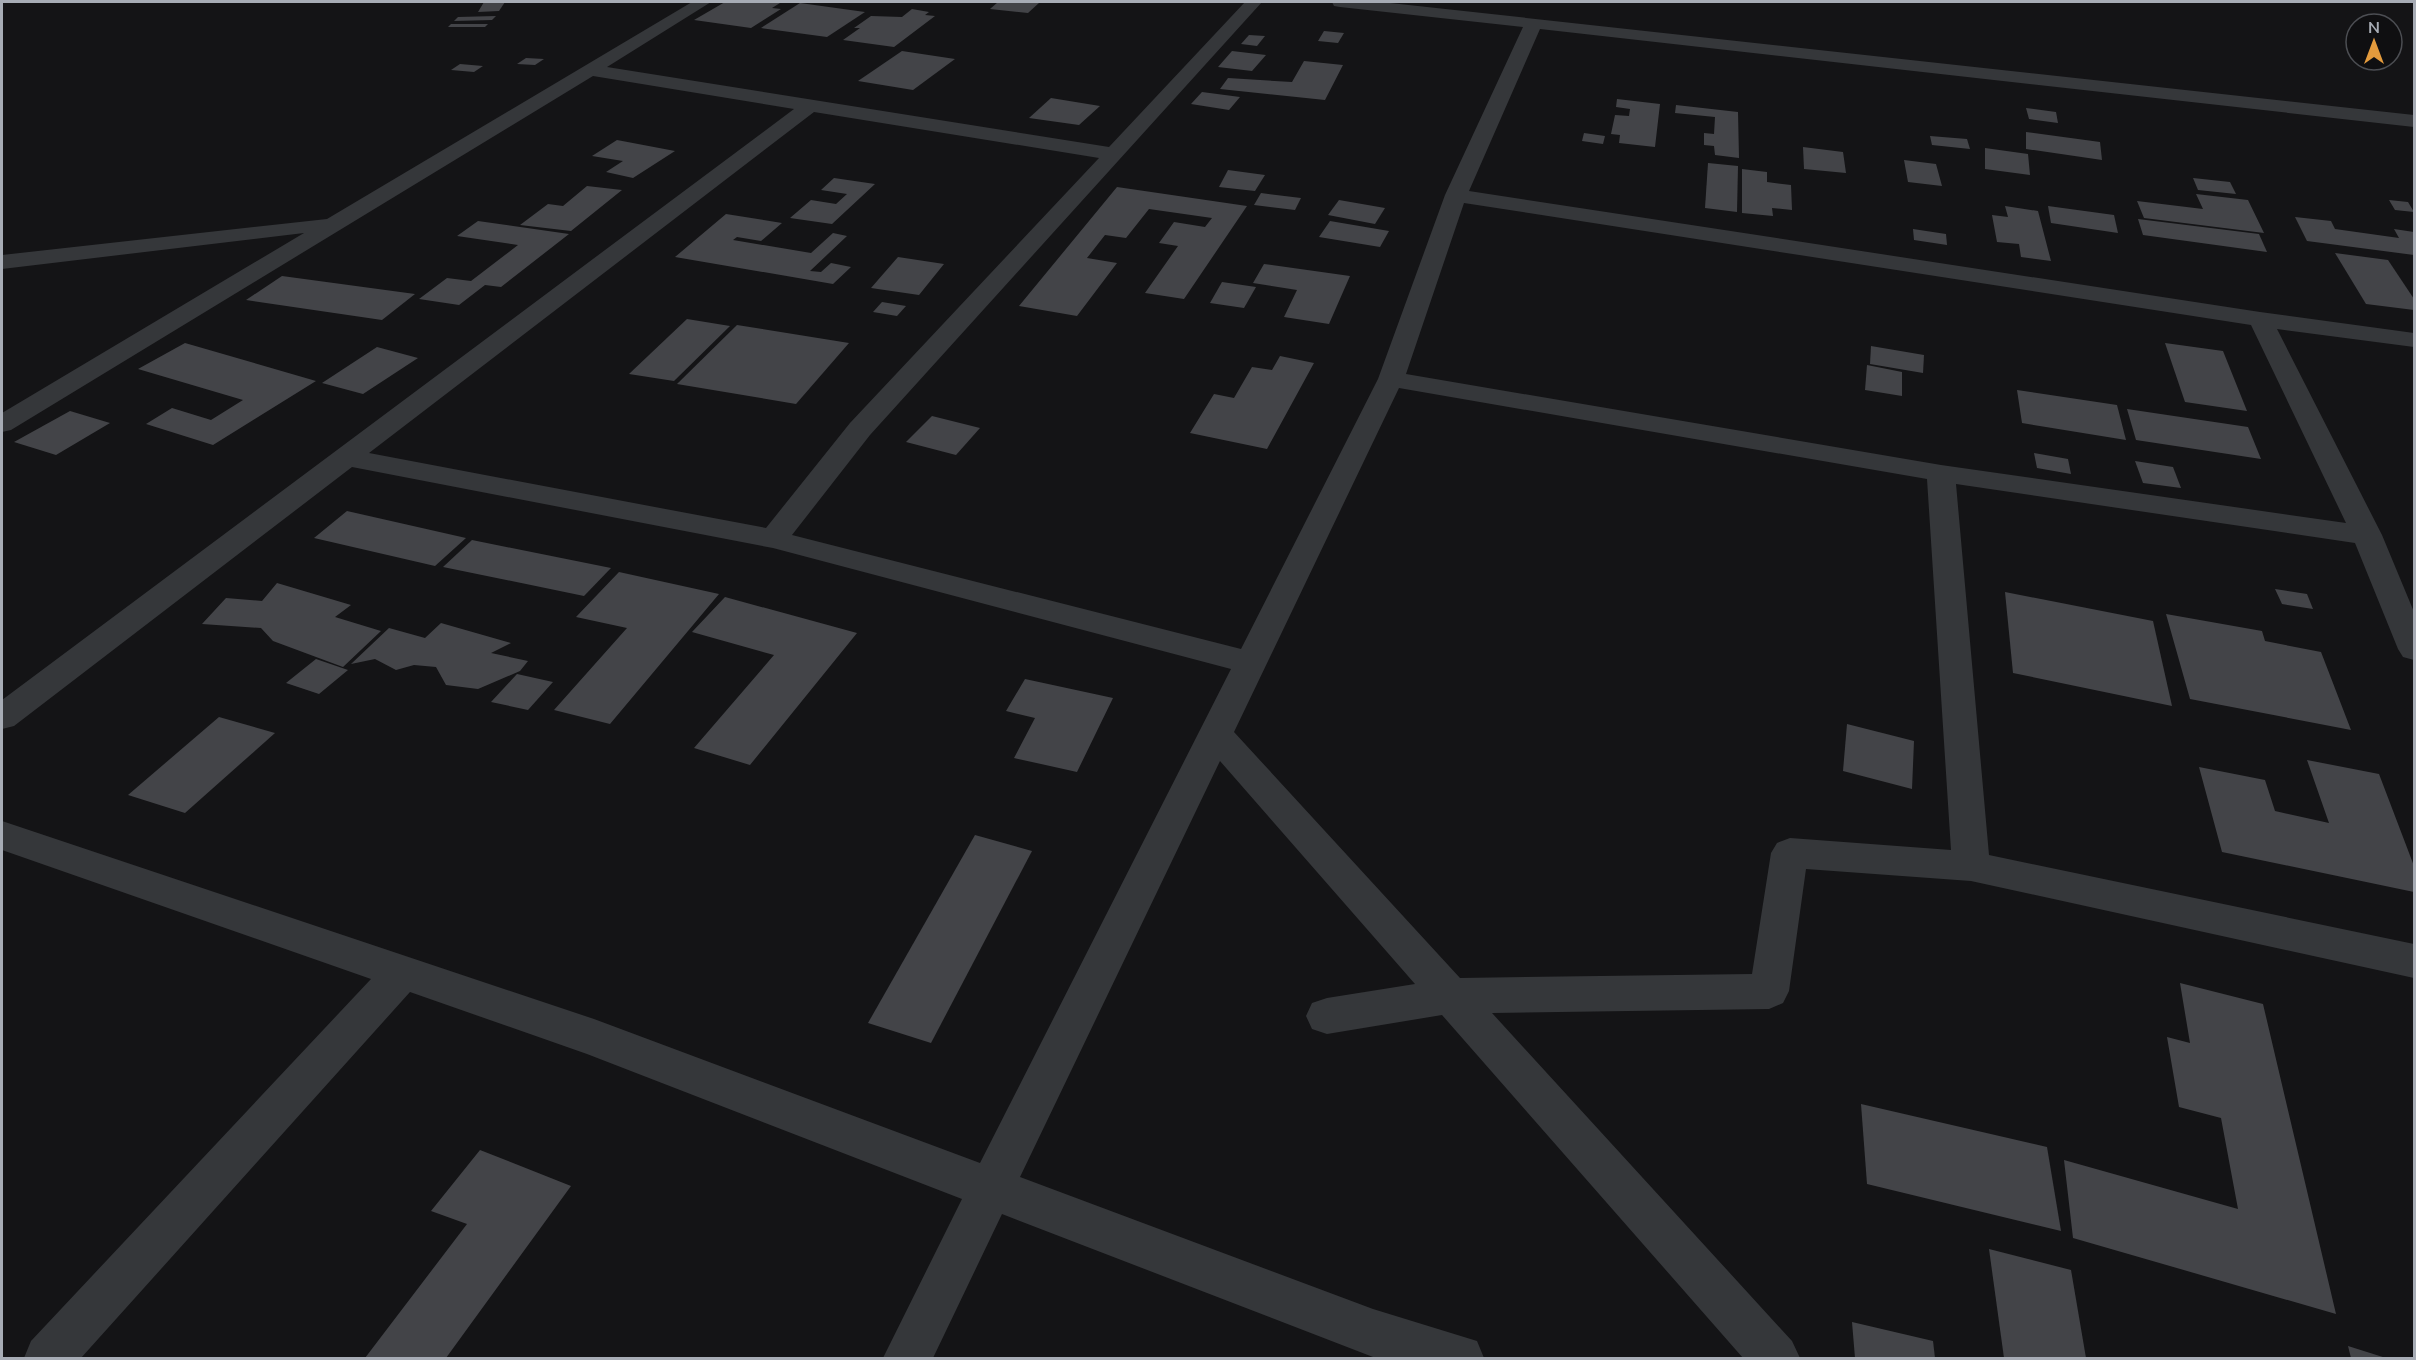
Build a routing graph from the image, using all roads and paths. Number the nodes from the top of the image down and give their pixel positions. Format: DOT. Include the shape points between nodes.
graph roads {
  1 [pos="703,2"];
  2 [pos="1254,2"];
  3 [pos="1340,2"];
  4 [pos="1533,25"];
  5 [pos="589,70"];
  6 [pos="810,106"];
  7 [pos="2415,121"];
  8 [pos="1114,154"];
  9 [pos="1456,195"];
  10 [pos="333,223"];
  11 [pos="2,262"];
  12 [pos="2260,319"];
  13 [pos="2415,340"];
  14 [pos="1391,378"];
  15 [pos="2,423"];
  16 [pos="345,457"];
  17 [pos="1941,473"];
  18 [pos="2367,535"];
  19 [pos="773,539"];
  20 [pos="2415,649"];
  21 [pos="1249,663"];
  22 [pos="2,717"];
  23 [pos="1215,733"];
  24 [pos="2,835"];
  25 [pos="1971,866"];
  26 [pos="2415,961"];
  27 [pos="403,972"];
  28 [pos="1451,996"];
  29 [pos="1327,1016"];
  30 [pos="991,1188"];
  31 [pos="48,1359"];
  32 [pos="907,1359"];
  33 [pos="1460,1359"];
  34 [pos="1775,1359"];
  1 -- 5 [label="street"];
  2 -- 8 [label="street"];
  3 -- 4 [label="street"];
  4 -- 7 [label="street"];
  4 -- 9 [label="street"];
  5 -- 6 [label="street"];
  5 -- 10 [label="street"];
  6 -- 8 [label="street"];
  6 -- 16 [label="street"];
  8 -- 19 [label="street" via="860,429"];
  9 -- 12 [label="street"];
  9 -- 14 [label="street"];
  10 -- 11 [label="street"];
  10 -- 15 [label="street"];
  12 -- 13 [label="street"];
  12 -- 18 [label="street"];
  14 -- 17 [label="street"];
  14 -- 21 [label="street"];
  16 -- 19 [label="street"];
  16 -- 22 [label="street"];
  17 -- 18 [label="street"];
  17 -- 25 [label="street"];
  18 -- 20 [label="street"];
  19 -- 21 [label="street"];
  21 -- 23 [label="street"];
  23 -- 28 [label="street"];
  23 -- 30 [label="street"];
  24 -- 27 [label="street"];
  25 -- 26 [label="street"];
  25 -- 28 [label="street" via="1790,853 1769,991"];
  27 -- 30 [label="street" via="605,1042"];
  27 -- 31 [label="street"];
  28 -- 29 [label="street"];
  28 -- 34 [label="street"];
  30 -- 32 [label="street"];
  30 -- 33 [label="street" via="1373,1333"];
}
